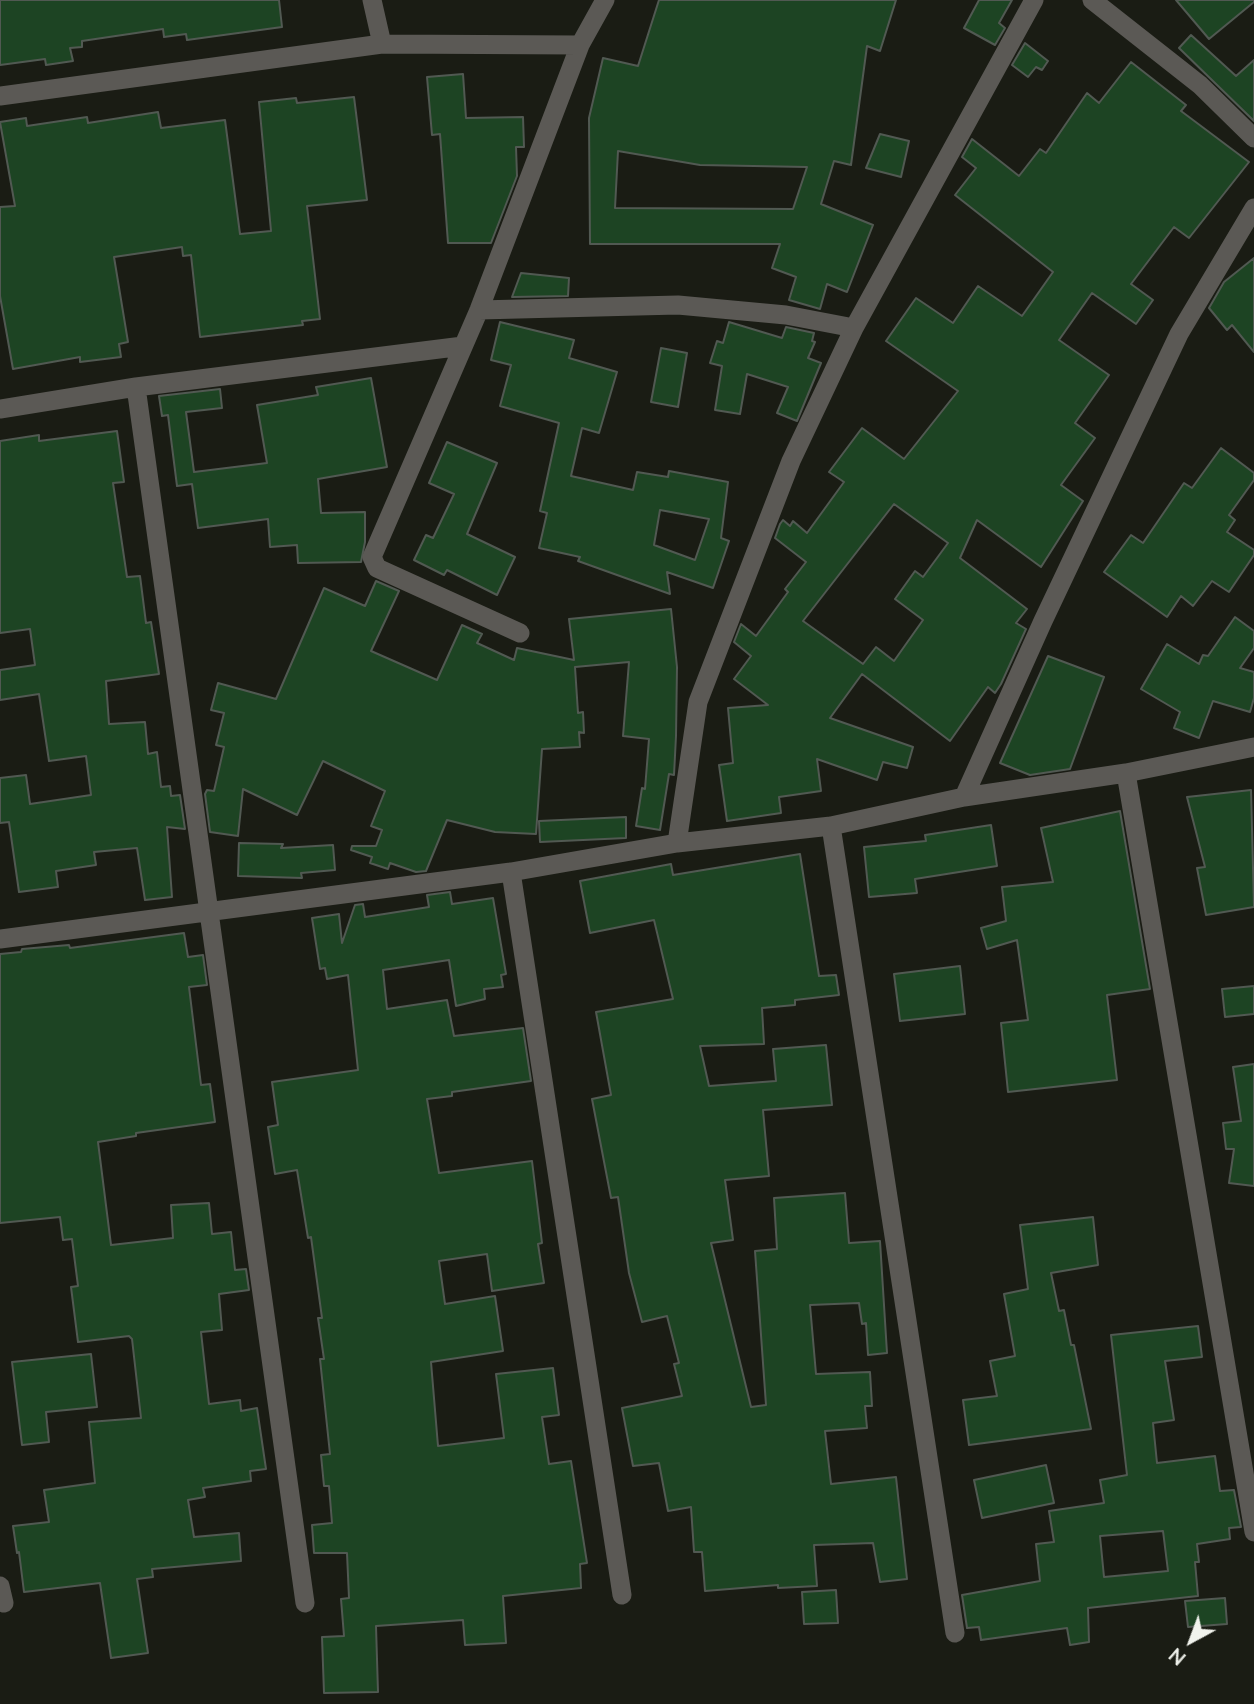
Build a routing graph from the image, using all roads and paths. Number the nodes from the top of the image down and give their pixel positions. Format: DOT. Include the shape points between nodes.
graph roads {
  1 [pos="372,0"];
  2 [pos="605,0"];
  3 [pos="1034,0"];
  4 [pos="1092,0"];
  5 [pos="382,44"];
  6 [pos="580,45"];
  7 [pos="0,96"];
  8 [pos="1254,138"];
  9 [pos="1254,208"];
  10 [pos="479,310"];
  11 [pos="854,328"];
  12 [pos="463,346"];
  13 [pos="136,387"];
  14 [pos="0,409"];
  15 [pos="520,633"];
  16 [pos="1254,747"];
  17 [pos="1125,773"];
  18 [pos="964,797"];
  19 [pos="831,826"];
  20 [pos="677,843"];
  21 [pos="511,872"];
  22 [pos="207,911"];
  23 [pos="0,939"];
  24 [pos="1254,1532"];
  25 [pos="622,1595"];
  26 [pos="305,1603"];
  27 [pos="955,1633"];
  1 -- 5 [label="street"];
  2 -- 6 [label="street"];
  3 -- 11 [label="street"];
  4 -- 8 [label="street" via="1200,85"];
  5 -- 6 [label="street"];
  5 -- 7 [label="street"];
  6 -- 10 [label="street"];
  9 -- 18 [label="street" via="1179,334"];
  10 -- 11 [label="street" via="678,304 786,315"];
  10 -- 12 [label="street"];
  11 -- 20 [label="street" via="791,461 698,702"];
  12 -- 13 [label="street"];
  12 -- 15 [label="street" via="372,557 377,568"];
  13 -- 14 [label="street"];
  13 -- 22 [label="street"];
  16 -- 17 [label="street"];
  17 -- 18 [label="street"];
  17 -- 24 [label="street"];
  18 -- 19 [label="street"];
  19 -- 20 [label="street"];
  19 -- 27 [label="street"];
  20 -- 21 [label="street"];
  21 -- 22 [label="street"];
  21 -- 25 [label="street"];
  22 -- 23 [label="street"];
  22 -- 26 [label="street"];
}
